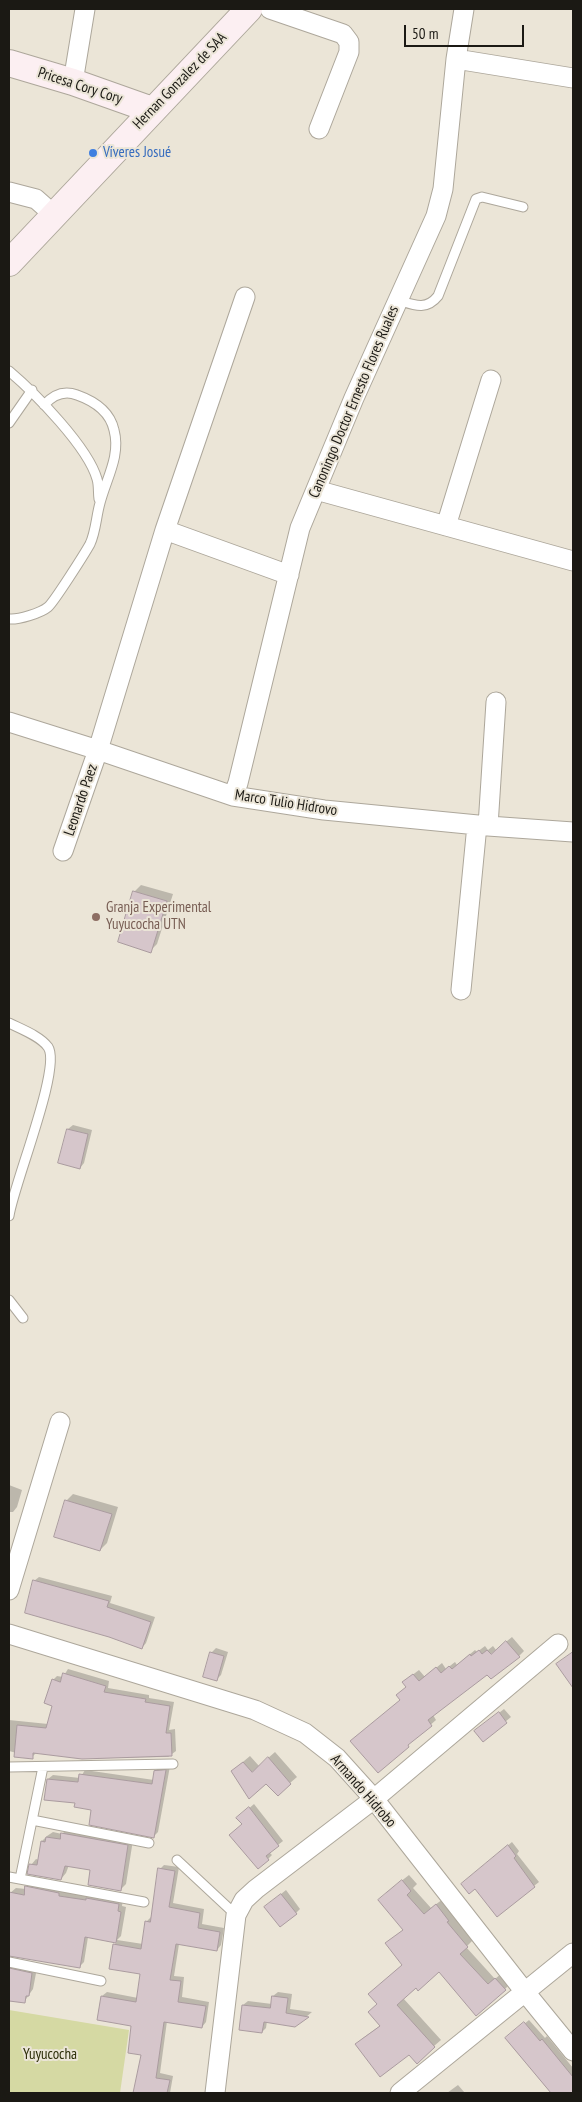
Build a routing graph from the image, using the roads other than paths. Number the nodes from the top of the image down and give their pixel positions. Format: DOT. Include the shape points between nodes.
graph roads {
  1 [pos="85,9"];
  2 [pos="249,9"];
  3 [pos="270,9"];
  4 [pos="464,9"];
  5 [pos="456,59"];
  6 [pos="9,63"];
  7 [pos="573,78"];
  8 [pos="73,82"];
  9 [pos="152,110"];
  10 [pos="318,129"];
  11 [pos="9,192"];
  12 [pos="523,208"];
  13 [pos="54,215"];
  14 [pos="9,263"];
  15 [pos="245,297"];
  16 [pos="398,300"];
  17 [pos="9,371"];
  18 [pos="491,380"];
  19 [pos="32,390"];
  20 [pos="44,405"];
  21 [pos="9,423"];
  22 [pos="316,490"];
  23 [pos="99,504"];
  24 [pos="446,526"];
  25 [pos="165,530"];
  26 [pos="573,559"];
  27 [pos="289,575"];
  28 [pos="9,619"];
  29 [pos="496,702"];
  30 [pos="10,728"];
  31 [pos="98,750"];
  32 [pos="233,796"];
  33 [pos="482,826"];
  34 [pos="573,832"];
  35 [pos="63,851"];
  36 [pos="461,990"];
  37 [pos="9,1023"];
  38 [pos="9,1216"];
  39 [pos="9,1300"];
  40 [pos="23,1318"];
  41 [pos="60,1422"];
  42 [pos="9,1590"];
  43 [pos="9,1634"];
  44 [pos="558,1644"];
  45 [pos="173,1764"];
  46 [pos="9,1767"];
  47 [pos="43,1767"];
  48 [pos="374,1799"];
  49 [pos="32,1820"];
  50 [pos="149,1843"];
  51 [pos="177,1860"];
  52 [pos="9,1877"];
  53 [pos="20,1879"];
  54 [pos="144,1902"];
  55 [pos="236,1915"];
  56 [pos="573,1953"];
  57 [pos="9,1962"];
  58 [pos="101,1981"];
  59 [pos="525,1992"];
  60 [pos="573,2051"];
  61 [pos="215,2093"];
  62 [pos="400,2093"];
  1 -- 8 [label="street"];
  2 -- 9 [label="street, Hernan Gonzalez de SAA"];
  3 -- 10 [label="street" via="344,34 349,42 349,52"];
  4 -- 5 [label="street, Canoningo Doctor Ernesto Flores Ruales"];
  5 -- 7 [label="street"];
  5 -- 16 [label="street, Canoningo Doctor Ernesto Flores Ruales" via="443,189 436,216"];
  6 -- 8 [label="street, Pricesa Cory Cory"];
  8 -- 9 [label="street, Pricesa Cory Cory"];
  9 -- 13 [label="street, Hernan Gonzalez de SAA"];
  11 -- 13 [label="street" via="36,199"];
  12 -- 16 [label="lane" via="482,197 476,199 432,304 423,307"];
  13 -- 14 [label="street, Hernan Gonzalez de SAA"];
  15 -- 25 [label="street, Leonardo Paez"];
  16 -- 22 [label="street, Canoningo Doctor Ernesto Flores Ruales"];
  17 -- 19 [label="lane"];
  18 -- 24 [label="street"];
  19 -- 20 [label="lane"];
  19 -- 21 [label="lane"];
  20 -- 23 [label="lane" via="81,448 97,480"];
  20 -- 23 [label="lane" via="59,393 75,394 92,401 106,413 114,430 115,460"];
  22 -- 24 [label="street"];
  22 -- 27 [label="street, Canoningo Doctor Ernesto Flores Ruales" via="300,528"];
  23 -- 28 [label="lane" via="90,543 48,607 16,620"];
  24 -- 26 [label="street"];
  25 -- 27 [label="street"];
  25 -- 31 [label="street, Leonardo Paez"];
  27 -- 32 [label="street, Canoningo Doctor Ernesto Flores Ruales"];
  29 -- 33 [label="street"];
  30 -- 31 [label="street, Marco Tulio Hidrovo"];
  31 -- 32 [label="street, Marco Tulio Hidrovo"];
  31 -- 35 [label="street, Leonardo Paez"];
  32 -- 33 [label="street, Marco Tulio Hidrovo" via="324,810"];
  33 -- 34 [label="street, Marco Tulio Hidrovo"];
  33 -- 36 [label="street"];
  37 -- 38 [label="lane" via="45,1044 51,1055 37,1123"];
  39 -- 40 [label="lane"];
  41 -- 42 [label="street"];
  43 -- 48 [label="street, Armando Hidrobo" via="255,1710 305,1733 337,1758"];
  44 -- 48 [label="street"];
  45 -- 47 [label="lane"];
  46 -- 47 [label="lane"];
  47 -- 49 [label="lane"];
  48 -- 55 [label="street" via="256,1889 244,1900"];
  48 -- 59 [label="street, Armando Hidrobo"];
  49 -- 50 [label="lane"];
  49 -- 53 [label="lane"];
  51 -- 55 [label="lane"];
  52 -- 53 [label="lane"];
  53 -- 54 [label="lane"];
  55 -- 61 [label="street"];
  56 -- 59 [label="street"];
  57 -- 58 [label="lane"];
  59 -- 60 [label="street, Armando Hidrobo"];
  59 -- 62 [label="street"];
}
